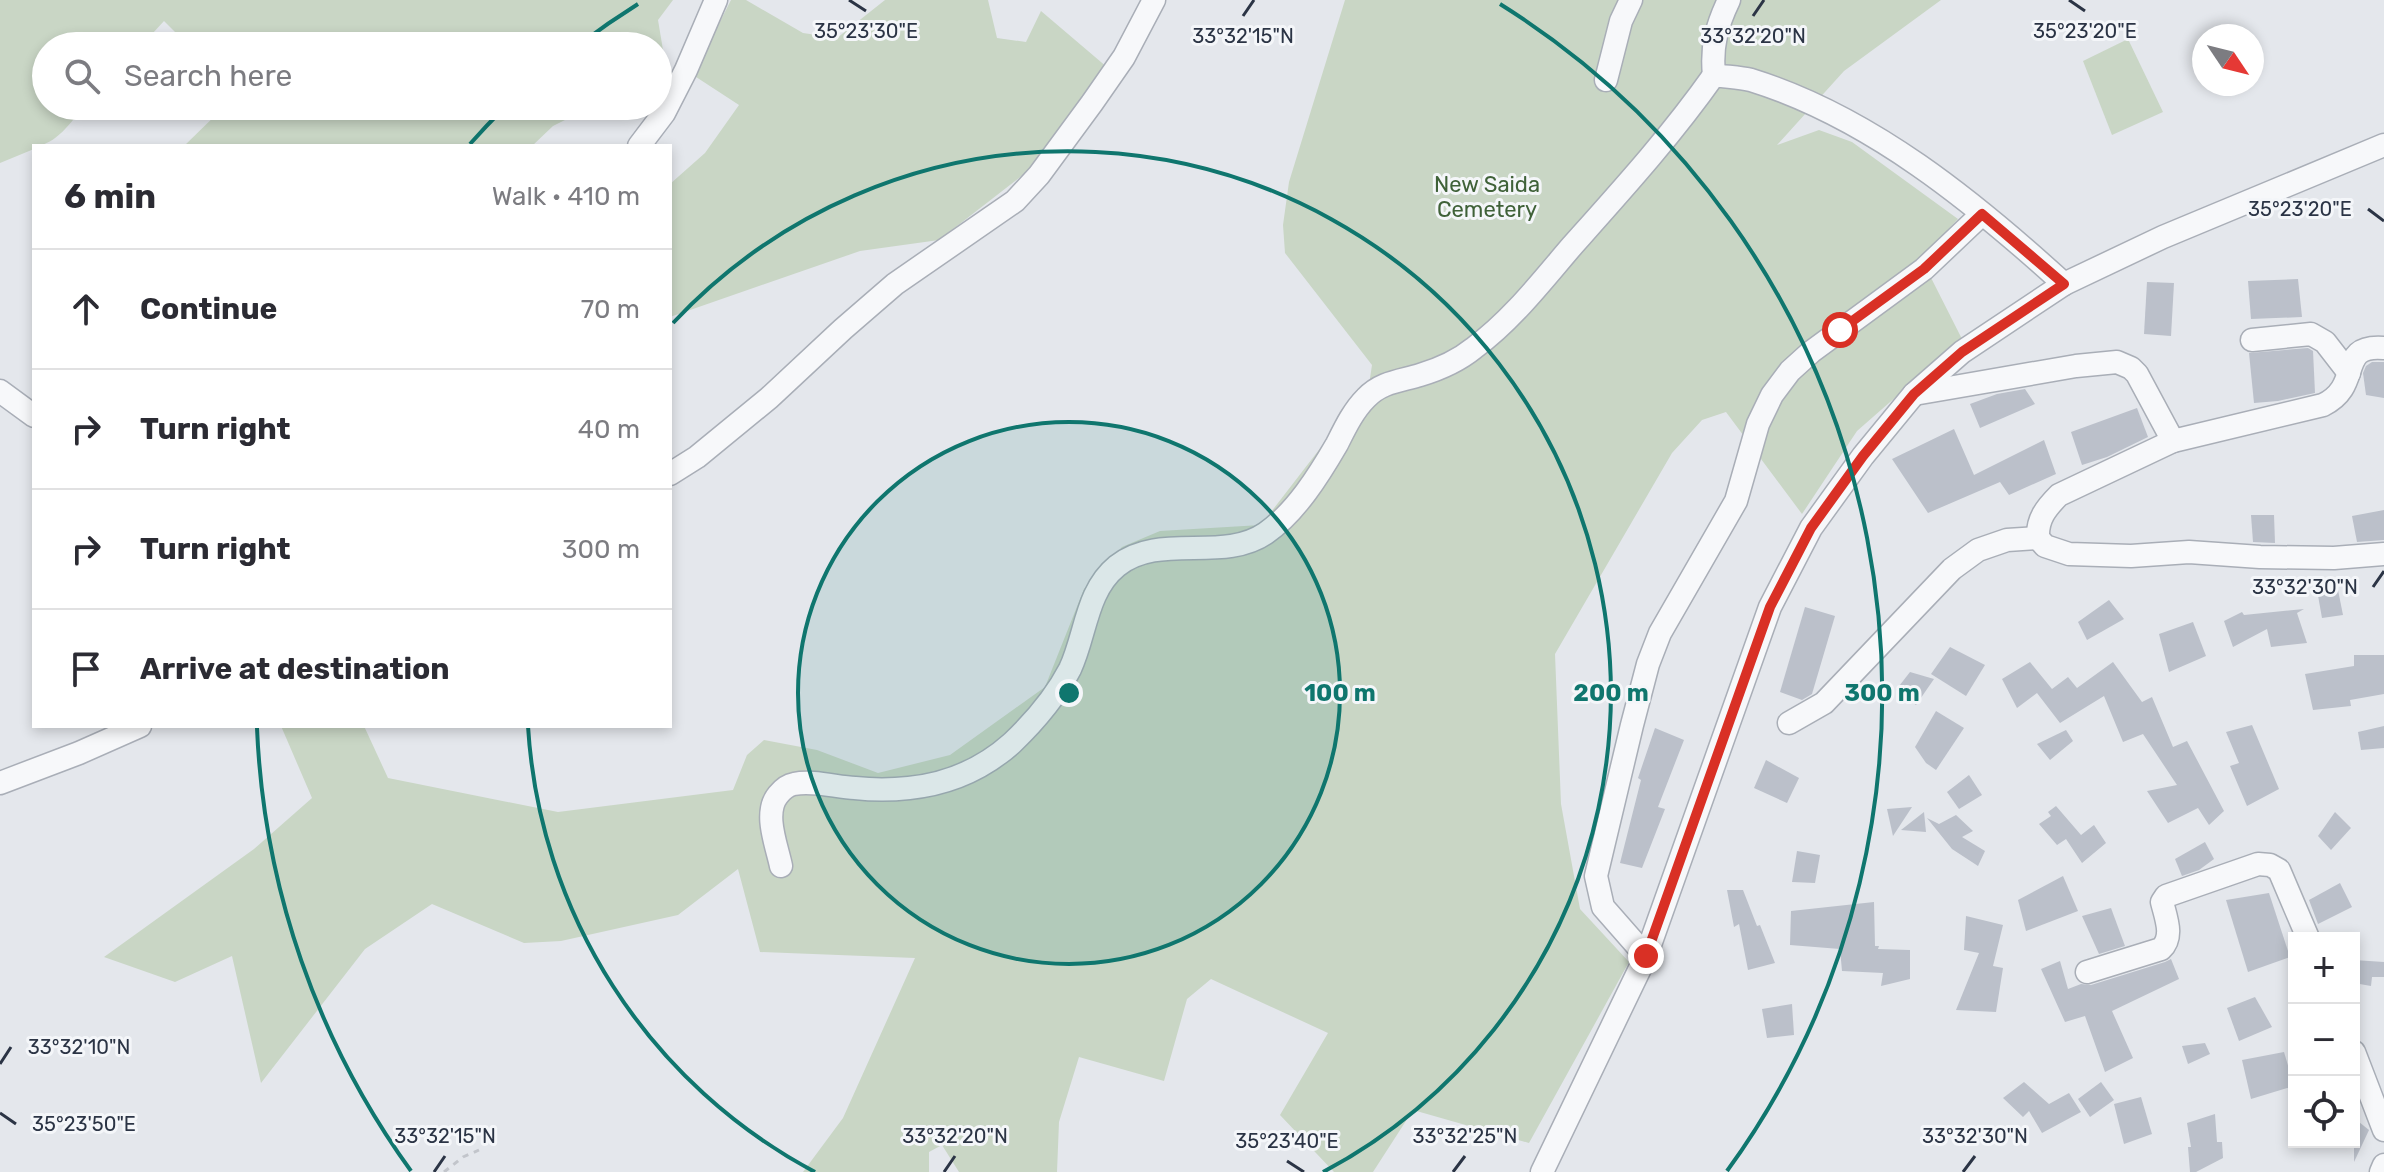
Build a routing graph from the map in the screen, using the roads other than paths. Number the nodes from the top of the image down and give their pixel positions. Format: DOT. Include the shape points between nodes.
graph roads {
  1 [pos="716,0"];
  2 [pos="1154,0"];
  3 [pos="1631,0"];
  4 [pos="1729,0"];
  5 [pos="1714,75"];
  6 [pos="1606,80"];
  7 [pos="672,97"];
  8 [pos="659,120"];
  9 [pos="641,144"];
  10 [pos="2384,145"];
  11 [pos="1982,214"];
  12 [pos="2064,284"];
  13 [pos="2252,340"];
  14 [pos="2384,348"];
  15 [pos="2349,373"];
  16 [pos="0,391"];
  17 [pos="1914,394"];
  18 [pos="32,415"];
  19 [pos="2173,441"];
  20 [pos="672,473"];
  21 [pos="2038,538"];
  22 [pos="2384,554"];
  23 [pos="1789,723"];
  24 [pos="135,728"];
  25 [pos="0,783"];
  26 [pos="781,866"];
  27 [pos="2305,932"];
  28 [pos="1646,956"];
  29 [pos="2087,972"];
  30 [pos="2360,1068"];
  31 [pos="2384,1130"];
  32 [pos="2384,1165"];
  33 [pos="1542,1172"];
  34 [pos="2381,1172"];
  1 -- 7 [label="street"];
  2 -- 20 [label="street" via="1100,92 1015,201 895,284 769,398"];
  3 -- 6 [label="street"];
  4 -- 5 [label="street" via="1714,37"];
  5 -- 11 [label="street" via="1749,80 1813,105 1885,144"];
  5 -- 26 [label="street" via="1673,133 1501,324 1459,360 1385,384 1364,399 1317,475 1266,533 1236,545 1149,552 1117,566 1095,595 1062,681 1022,734 993,760 911,788 785,788 776,796 771,817"];
  8 -- 9 [label="street"];
  10 -- 12 [label="street"];
  11 -- 12 [label="street"];
  11 -- 28 [label="street" via="1924,269 1790,371 1758,424 1736,501 1660,633 1596,876 1603,907"];
  12 -- 17 [label="street" via="1962,352"];
  13 -- 15 [label="street" via="2311,334 2325,342"];
  14 -- 15 [label="street" via="2358,351"];
  15 -- 19 [label="street" via="2339,394 2323,405"];
  16 -- 18 [label="street"];
  17 -- 19 [label="street" via="2117,362 2137,374"];
  17 -- 28 [label="street" via="1811,528 1770,607"];
  19 -- 21 [label="street" via="2059,495 2037,526"];
  21 -- 22 [label="street" via="2069,554"];
  21 -- 23 [label="street" via="2007,540 1961,562 1824,703"];
  24 -- 25 [label="street"];
  27 -- 29 [label="street" via="2279,870 2258,864 2166,896 2162,902 2169,935 2161,949"];
  28 -- 33 [label="street"];
  30 -- 31 [label="street"];
  32 -- 34 [label="street"];
}
